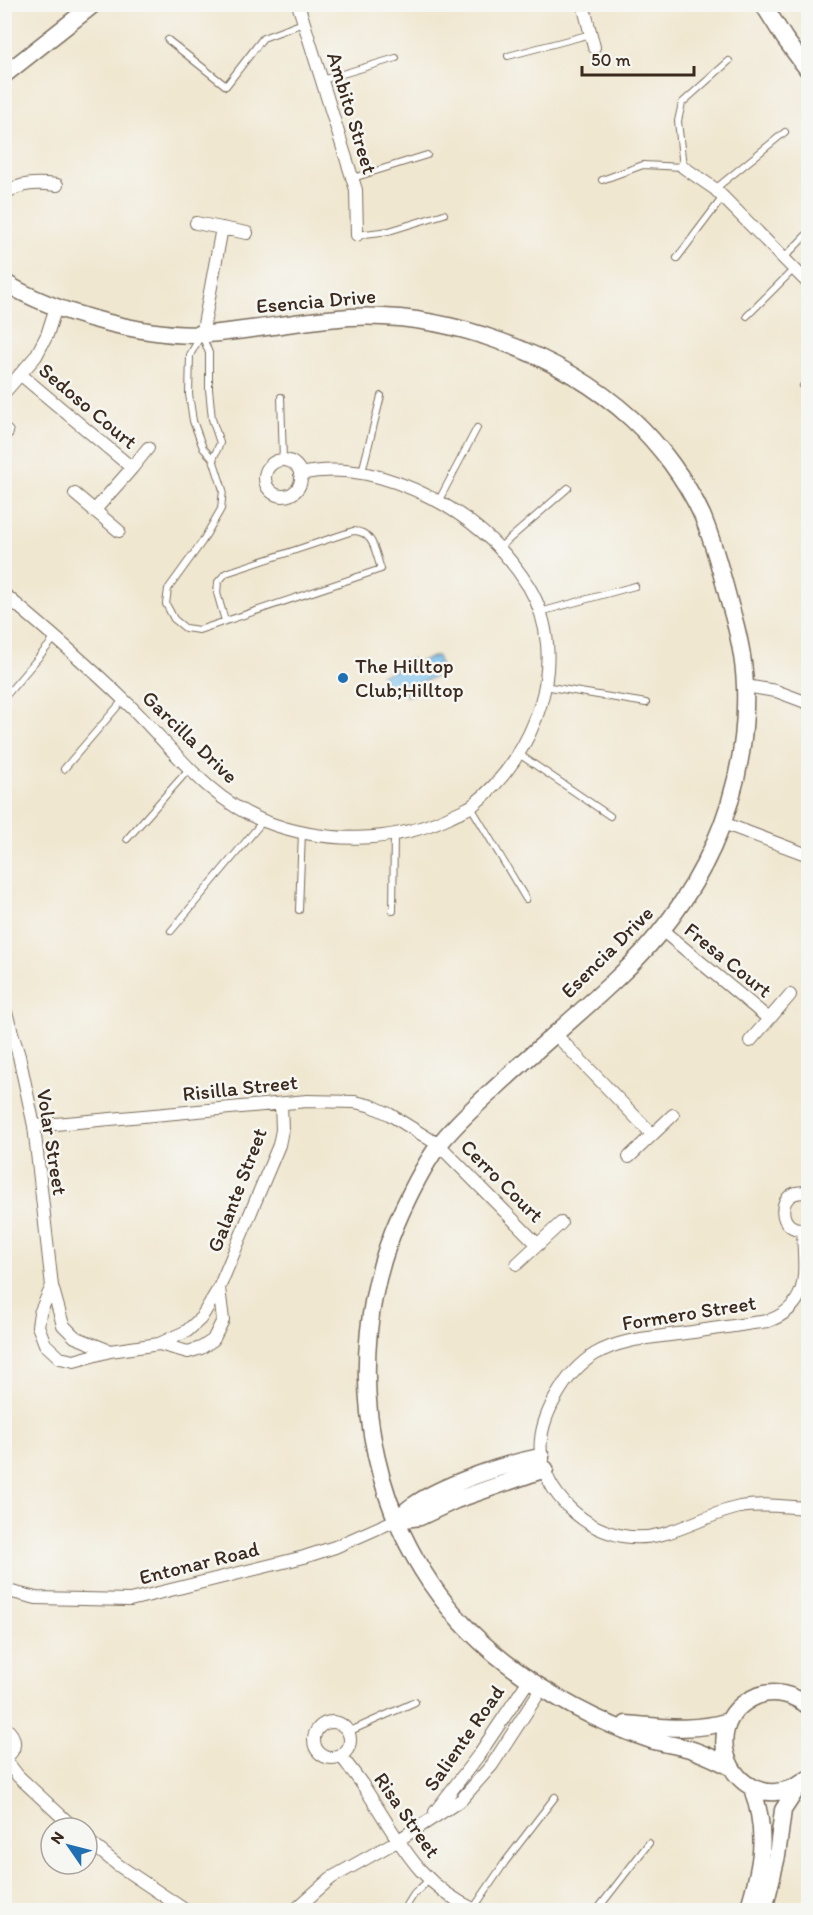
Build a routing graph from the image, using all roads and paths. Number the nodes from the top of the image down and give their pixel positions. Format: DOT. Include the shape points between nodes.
graph roads {
  1 [pos="94,4"];
  2 [pos="298,4"];
  3 [pos="583,4"];
  4 [pos="763,4"];
  5 [pos="303,23"];
  6 [pos="591,34"];
  7 [pos="168,40"];
  8 [pos="594,47"];
  9 [pos="508,56"];
  10 [pos="396,58"];
  11 [pos="729,62"];
  12 [pos="808,70"];
  13 [pos="4,75"];
  14 [pos="321,80"];
  15 [pos="785,132"];
  16 [pos="427,155"];
  17 [pos="683,167"];
  18 [pos="352,178"];
  19 [pos="602,180"];
  20 [pos="57,185"];
  21 [pos="719,193"];
  22 [pos="4,194"];
  23 [pos="444,214"];
  24 [pos="196,224"];
  25 [pos="222,228"];
  26 [pos="247,232"];
  27 [pos="808,233"];
  28 [pos="357,235"];
  29 [pos="677,258"];
  30 [pos="784,258"];
  31 [pos="794,268"];
  32 [pos="4,282"];
  33 [pos="808,283"];
  34 [pos="56,307"];
  35 [pos="747,316"];
  36 [pos="201,335"];
  37 [pos="20,374"];
  38 [pos="4,393"];
  39 [pos="381,396"];
  40 [pos="281,397"];
  41 [pos="477,428"];
  42 [pos="148,448"];
  43 [pos="213,459"];
  44 [pos="283,460"];
  45 [pos="132,468"];
  46 [pos="362,472"];
  47 [pos="300,474"];
  48 [pos="568,488"];
  49 [pos="75,494"];
  50 [pos="438,501"];
  51 [pos="94,510"];
  52 [pos="118,531"];
  53 [pos="499,548"];
  54 [pos="635,586"];
  55 [pos="4,594"];
  56 [pos="539,612"];
  57 [pos="225,621"];
  58 [pos="56,637"];
  59 [pos="544,686"];
  60 [pos="745,686"];
  61 [pos="4,698"];
  62 [pos="124,699"];
  63 [pos="646,703"];
  64 [pos="808,703"];
  65 [pos="519,754"];
  66 [pos="190,768"];
  67 [pos="64,769"];
  68 [pos="470,806"];
  69 [pos="610,816"];
  70 [pos="263,821"];
  71 [pos="723,823"];
  72 [pos="302,832"];
  73 [pos="394,834"];
  74 [pos="128,839"];
  75 [pos="808,855"];
  76 [pos="526,899"];
  77 [pos="299,910"];
  78 [pos="393,911"];
  79 [pos="171,931"];
  80 [pos="663,932"];
  81 [pos="790,995"];
  82 [pos="4,1006"];
  83 [pos="769,1019"];
  84 [pos="555,1034"];
  85 [pos="750,1041"];
  86 [pos="281,1104"];
  87 [pos="673,1115"];
  88 [pos="34,1126"];
  89 [pos="652,1134"];
  90 [pos="439,1145"];
  91 [pos="628,1157"];
  92 [pos="808,1193"];
  93 [pos="561,1223"];
  94 [pos="806,1229"];
  95 [pos="538,1245"];
  96 [pos="517,1264"];
  97 [pos="52,1286"];
  98 [pos="219,1288"];
  99 [pos="66,1330"];
  100 [pos="159,1344"];
  101 [pos="48,1349"];
  102 [pos="110,1350"];
  103 [pos="543,1463"];
  104 [pos="808,1508"];
  105 [pos="396,1520"];
  106 [pos="4,1590"];
  107 [pos="535,1684"];
  108 [pos="415,1701"];
  109 [pos="808,1706"];
  110 [pos="729,1721"];
  111 [pos="610,1723"];
  112 [pos="4,1727"];
  113 [pos="348,1732"];
  114 [pos="341,1756"];
  115 [pos="5,1759"];
  116 [pos="729,1766"];
  117 [pos="803,1783"];
  118 [pos="752,1788"];
  119 [pos="555,1797"];
  120 [pos="61,1816"];
  121 [pos="397,1841"];
  122 [pos="649,1843"];
  123 [pos="99,1850"];
  124 [pos="429,1880"];
  125 [pos="474,1910"];
  126 [pos="185,1911"];
  127 [pos="295,1911"];
  128 [pos="404,1911"];
  129 [pos="597,1911"];
  130 [pos="748,1911"];
  131 [pos="764,1911"];
  1 -- 13 [label="street"];
  2 -- 5 [label="street, Ambito Street"];
  3 -- 6 [label="street"];
  4 -- 12 [label="street"];
  5 -- 7 [label="lane" via="263,38 226,86"];
  5 -- 14 [label="street, Ambito Street"];
  6 -- 8 [label="street"];
  6 -- 9 [label="lane"];
  10 -- 14 [label="lane"];
  11 -- 17 [label="lane" via="682,103 678,121"];
  14 -- 18 [label="street, Ambito Street"];
  15 -- 21 [label="lane"];
  16 -- 18 [label="lane"];
  17 -- 19 [label="lane" via="643,165"];
  17 -- 21 [label="street"];
  18 -- 28 [label="street, Ambito Street"];
  20 -- 22 [label="street" via="36,183 14,187"];
  21 -- 29 [label="lane"];
  21 -- 30 [label="street"];
  23 -- 28 [label="lane" via="389,231"];
  24 -- 25 [label="street"];
  25 -- 26 [label="street"];
  25 -- 36 [label="street"];
  27 -- 30 [label="lane"];
  30 -- 31 [label="street"];
  31 -- 33 [label="street"];
  31 -- 35 [label="lane"];
  32 -- 34 [label="street, Esencia Drive"];
  34 -- 36 [label="street, Esencia Drive" via="121,325"];
  34 -- 37 [label="street, Sedoso Court" via="44,342"];
  36 -- 43 [label="lane" via="209,353 212,420 220,443"];
  36 -- 43 [label="lane" via="190,355 189,394 202,448"];
  36 -- 60 [label="street, Esencia Drive" via="348,317 425,321 492,338 533,354 584,384 645,432 693,496 712,541 732,610"];
  37 -- 38 [label="street, Sedoso Court"];
  37 -- 45 [label="street, Sedoso Court"];
  39 -- 46 [label="lane"];
  40 -- 44 [label="lane"];
  41 -- 50 [label="lane"];
  42 -- 45 [label="street, Sedoso Court"];
  43 -- 57 [label="lane" via="223,490 221,509 168,589 166,604 174,619 185,628 199,630"];
  44 -- 47 [label="street" via="293,464"];
  44 -- 47 [label="street" via="272,464 266,474 272,492 283,496 294,492"];
  45 -- 51 [label="street, Sedoso Court"];
  46 -- 47 [label="street, Garcilla Drive" via="318,470"];
  46 -- 50 [label="street, Garcilla Drive" via="387,478"];
  48 -- 53 [label="lane"];
  49 -- 51 [label="street"];
  50 -- 53 [label="street, Garcilla Drive" via="481,529"];
  51 -- 52 [label="street"];
  53 -- 56 [label="street, Garcilla Drive" via="529,588"];
  54 -- 56 [label="lane"];
  55 -- 58 [label="street, Garcilla Drive"];
  56 -- 59 [label="street, Garcilla Drive" via="545,637"];
  57 -- 57 [label="lane" via="381,568 371,538 353,531 226,573 218,582 217,593"];
  58 -- 61 [label="lane"];
  58 -- 62 [label="street, Garcilla Drive"];
  59 -- 63 [label="lane"];
  59 -- 65 [label="street, Garcilla Drive" via="536,720"];
  60 -- 64 [label="street" via="776,690"];
  60 -- 71 [label="street, Esencia Drive" via="742,740"];
  62 -- 66 [label="street, Garcilla Drive"];
  62 -- 67 [label="lane"];
  65 -- 68 [label="street, Garcilla Drive" via="498,782"];
  65 -- 69 [label="lane"];
  66 -- 70 [label="street, Garcilla Drive" via="207,787"];
  66 -- 74 [label="lane"];
  68 -- 73 [label="street, Garcilla Drive" via="433,825"];
  68 -- 76 [label="lane"];
  70 -- 72 [label="street, Garcilla Drive"];
  70 -- 79 [label="lane"];
  71 -- 75 [label="street"];
  71 -- 80 [label="street, Esencia Drive" via="705,866"];
  72 -- 73 [label="street, Garcilla Drive" via="359,839"];
  72 -- 77 [label="lane"];
  73 -- 78 [label="lane"];
  80 -- 83 [label="street, Fresa Court"];
  80 -- 84 [label="street, Esencia Drive"];
  81 -- 83 [label="street, Fresa Court"];
  82 -- 88 [label="street, Volar Street"];
  83 -- 85 [label="street, Fresa Court"];
  84 -- 89 [label="street"];
  84 -- 90 [label="street, Esencia Drive" via="466,1115"];
  86 -- 88 [label="street, Risilla Street"];
  86 -- 90 [label="street, Risilla Street" via="335,1100 363,1104 397,1118"];
  86 -- 98 [label="street, Galante Street" via="279,1145"];
  87 -- 89 [label="street"];
  88 -- 97 [label="street, Volar Street"];
  89 -- 91 [label="street"];
  90 -- 95 [label="street, Cerro Court"];
  90 -- 105 [label="street, Esencia Drive" via="413,1187 382,1260 367,1336 370,1423 382,1485"];
  92 -- 94 [label="street, Formero Street" via="793,1194 783,1206 786,1221 795,1228"];
  93 -- 95 [label="street, Cerro Court"];
  94 -- 103 [label="street, Formero Street" via="805,1278 791,1310 768,1321 622,1341 593,1356 566,1382 554,1401 546,1419"];
  95 -- 96 [label="street, Cerro Court"];
  97 -- 99 [label="street, Volar Street"];
  97 -- 101 [label="street, Volar Street" via="39,1319 39,1332"];
  98 -- 100 [label="street, Galante Street" via="195,1325"];
  98 -- 100 [label="street, Galante Street" via="224,1312 213,1340 188,1352"];
  99 -- 102 [label="street, Galante Street"];
  100 -- 102 [label="street, Galante Street"];
  101 -- 102 [label="street, Galante Street" via="60,1359 74,1361"];
  103 -- 104 [label="street" via="569,1508 593,1525 623,1536 653,1537 742,1507"];
  103 -- 105 [label="street" via="476,1476 415,1504"];
  105 -- 106 [label="street, Entonar Road" via="304,1557 130,1600 36,1598"];
  105 -- 107 [label="street, Esencia Drive" via="439,1596 466,1629"];
  107 -- 111 [label="street, Esencia Drive"];
  107 -- 121 [label="street, Saliente Road" via="492,1765 461,1800"];
  108 -- 113 [label="lane"];
  109 -- 110 [label="street" via="787,1694 760,1695 747,1701"];
  110 -- 111 [label="street, Esencia Drive" via="687,1729"];
  110 -- 116 [label="street" via="724,1743"];
  111 -- 116 [label="street, Esencia Drive"];
  112 -- 115 [label="street" via="12,1734 15,1745"];
  113 -- 114 [label="street" via="349,1747"];
  113 -- 114 [label="street" via="340,1724 329,1722 319,1728 314,1738 320,1754"];
  114 -- 121 [label="street, Risa Street"];
  115 -- 120 [label="street"];
  116 -- 118 [label="street, Esencia Drive"];
  117 -- 118 [label="street" via="775,1793"];
  117 -- 131 [label="street" via="783,1810"];
  118 -- 130 [label="street" via="759,1809 762,1846"];
  119 -- 125 [label="lane"];
  121 -- 124 [label="street, Risa Street"];
  121 -- 127 [label="street, Saliente Road" via="331,1878"];
  122 -- 129 [label="lane"];
  123 -- 126 [label="street"];
  124 -- 125 [label="street, Risa Street"];
  124 -- 128 [label="lane"];
}
